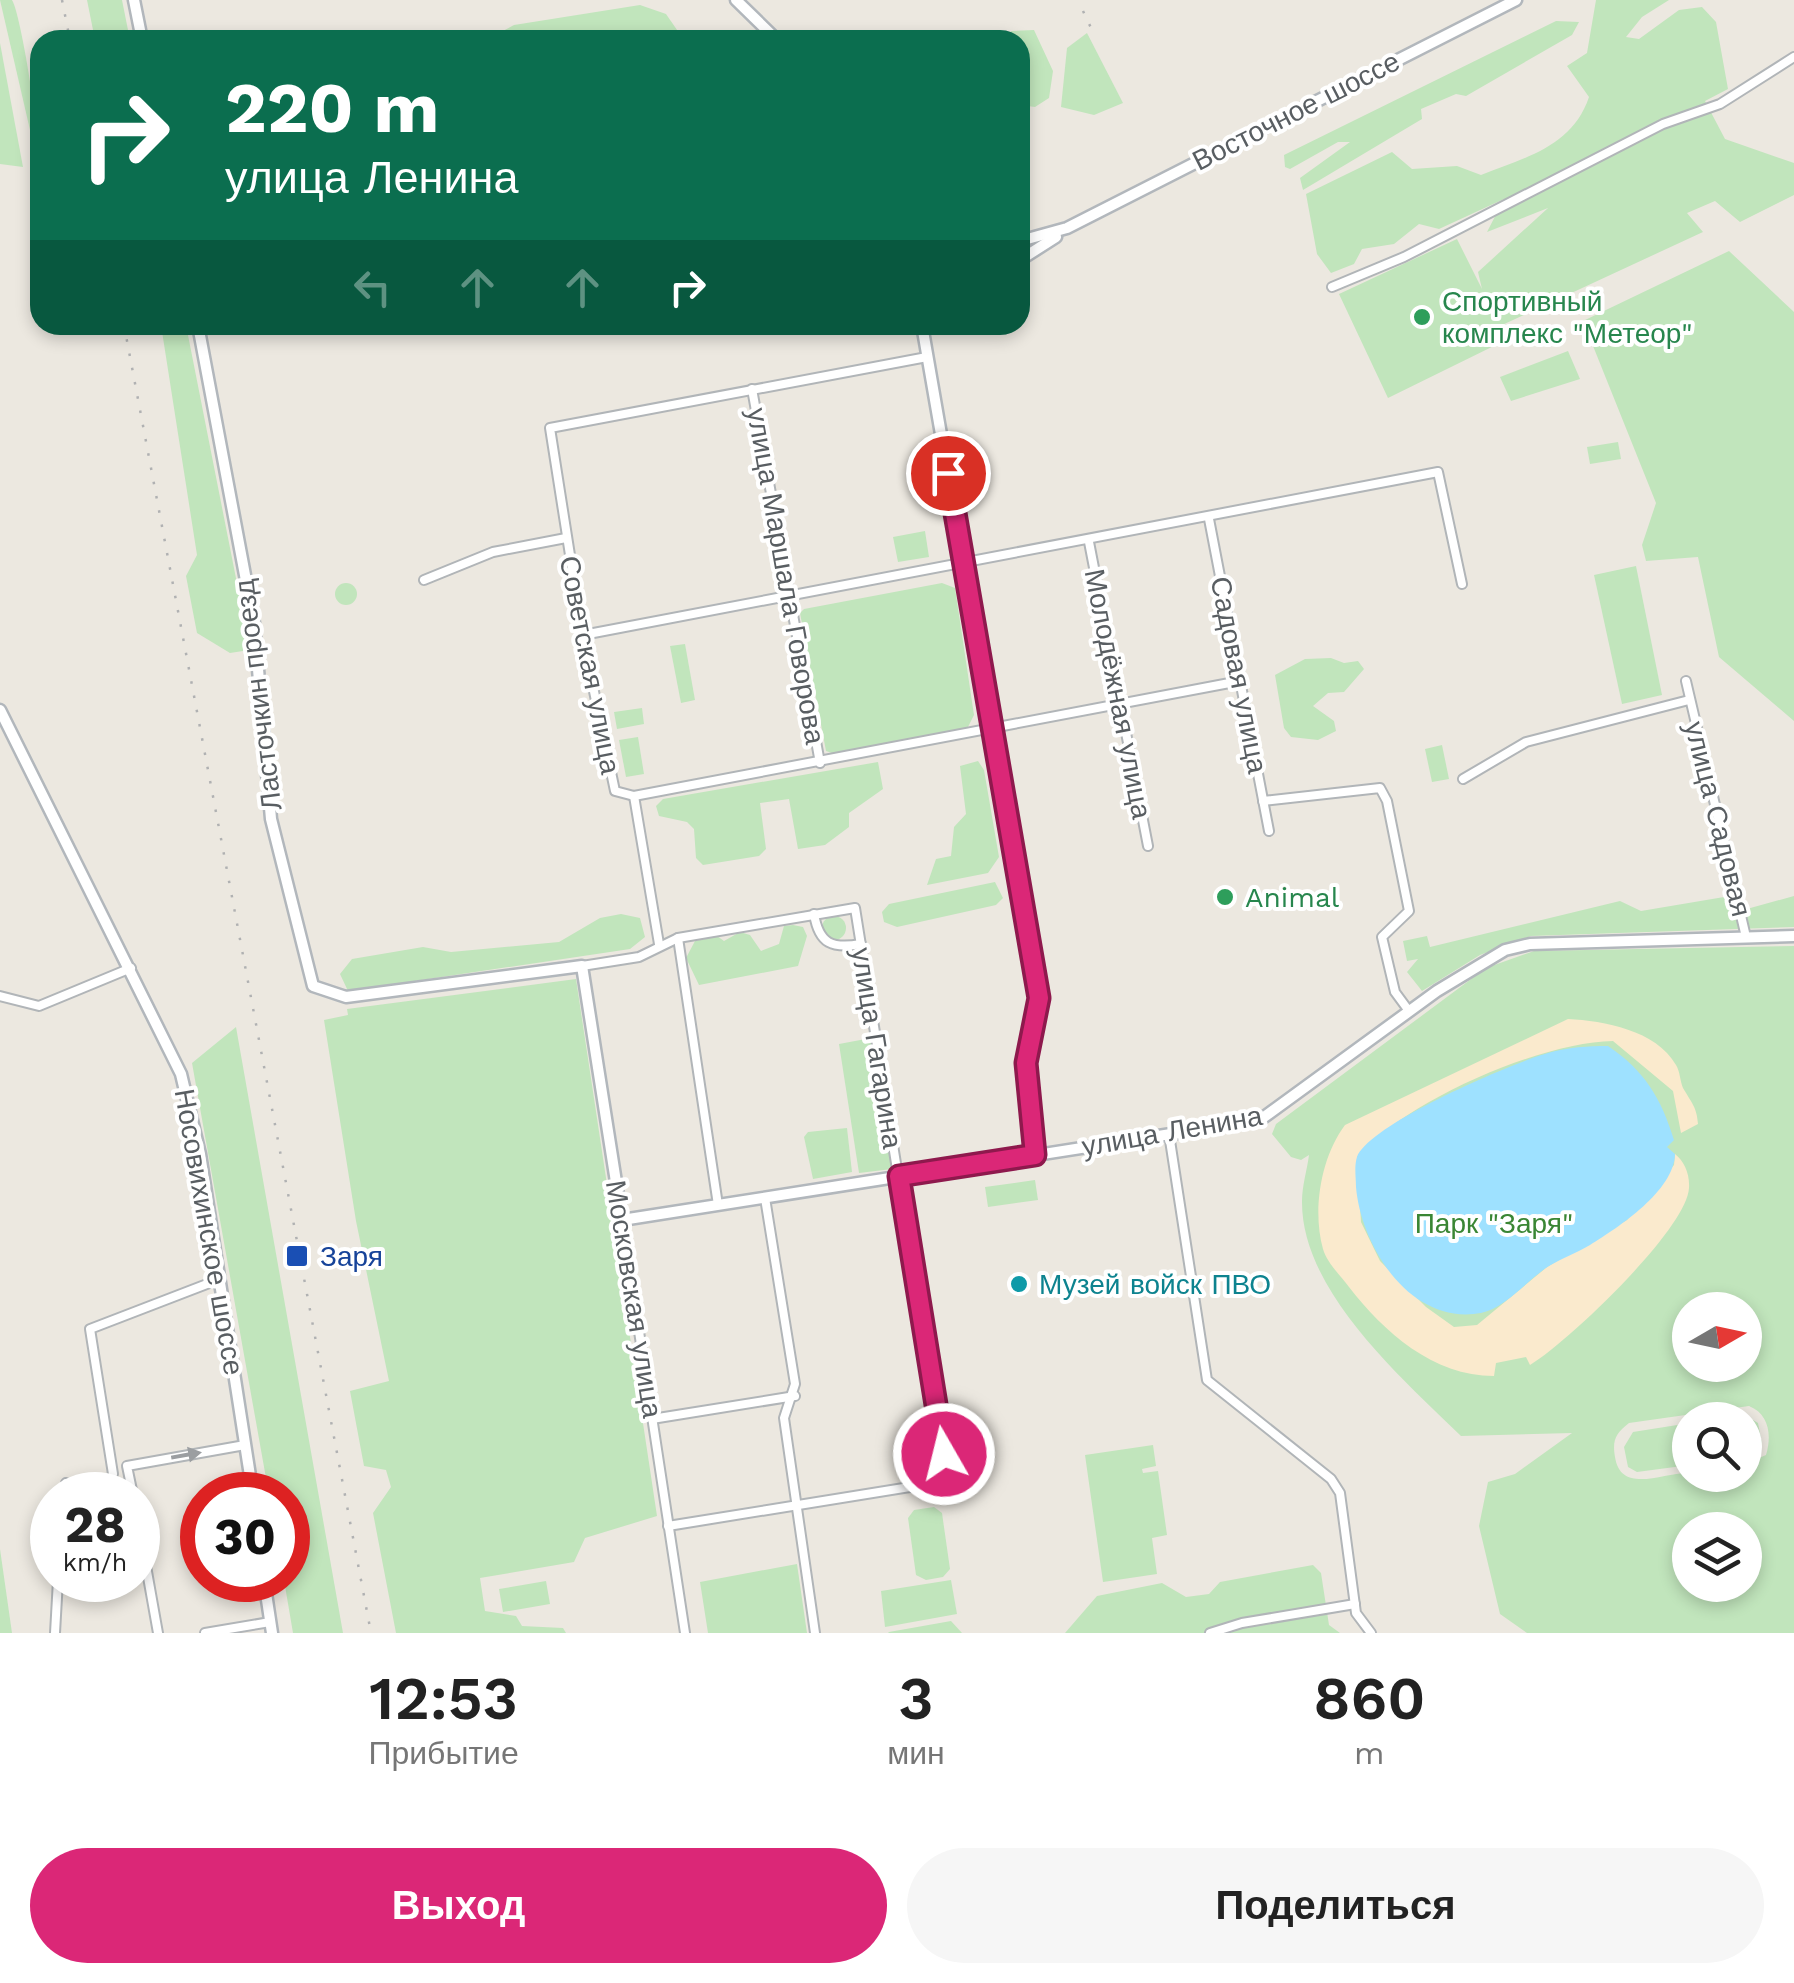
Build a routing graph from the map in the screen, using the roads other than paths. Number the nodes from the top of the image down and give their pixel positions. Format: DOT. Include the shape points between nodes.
graph roads {
  1 [pos="134,0"];
  2 [pos="736,0"];
  3 [pos="1516,0"];
  4 [pos="140,30"];
  5 [pos="767,30"];
  6 [pos="1794,57"];
  7 [pos="1078,223"];
  8 [pos="1030,238"];
  9 [pos="1030,254"];
  10 [pos="1332,287"];
  11 [pos="200,335"];
  12 [pos="924,335"];
  13 [pos="927,357"];
  14 [pos="752,389"];
  15 [pos="1209,519"];
  16 [pos="566,538"];
  17 [pos="1088,542"];
  18 [pos="964,565"];
  19 [pos="424,580"];
  20 [pos="1462,584"];
  21 [pos="790,598"];
  22 [pos="583,635"];
  23 [pos="1686,680"];
  24 [pos="1240,681"];
  25 [pos="1689,700"];
  26 [pos="1121,706"];
  27 [pos="0,710"];
  28 [pos="993,731"];
  29 [pos="820,762"];
  30 [pos="1462,779"];
  31 [pos="634,796"];
  32 [pos="1263,801"];
  33 [pos="1269,832"];
  34 [pos="1148,846"];
  35 [pos="814,914"];
  36 [pos="1794,936"];
  37 [pos="1746,937"];
  38 [pos="678,938"];
  39 [pos="658,944"];
  40 [pos="861,944"];
  41 [pos="582,966"];
  42 [pos="132,968"];
  43 [pos="0,996"];
  44 [pos="1408,1011"];
  45 [pos="1169,1134"];
  46 [pos="1035,1155"];
  47 [pos="899,1176"];
  48 [pos="765,1198"];
  49 [pos="718,1205"];
  50 [pos="622,1220"];
  51 [pos="220,1279"];
  52 [pos="795,1396"];
  53 [pos="652,1420"];
  54 [pos="245,1445"];
  55 [pos="113,1472"];
  56 [pos="129,1472"];
  57 [pos="249,1472"];
  58 [pos="796,1505"];
  59 [pos="668,1526"];
  60 [pos="57,1602"];
  61 [pos="152,1602"];
  62 [pos="267,1602"];
  63 [pos="1356,1608"];
  64 [pos="271,1627"];
  65 [pos="56,1633"];
  66 [pos="158,1633"];
  67 [pos="205,1633"];
  68 [pos="685,1633"];
  69 [pos="815,1633"];
  70 [pos="1210,1633"];
  71 [pos="1370,1633"];
  1 -- 4 [label="street"];
  2 -- 5 [label="street"];
  3 -- 7 [label="street, Восточное шоссе"];
  6 -- 10 [label="street" via="1720,104 1662,124"];
  7 -- 8 [label="street, Восточное шоссе"];
  7 -- 9 [label="street, Восточное шоссе"];
  11 -- 41 [label="street, Ласточкин проезд" via="254,623 272,819 316,988 346,998"];
  12 -- 13 [label="street"];
  13 -- 14 [label="street"];
  13 -- 18 [label="street"];
  14 -- 16 [label="street, Советская улица" via="550,428"];
  14 -- 21 [label="street, улица Маршала Говорова"];
  15 -- 17 [label="street"];
  15 -- 20 [label="street" via="1438,472"];
  15 -- 24 [label="street, Садовая улица"];
  16 -- 19 [label="street" via="493,552"];
  16 -- 22 [label="street, Советская улица"];
  17 -- 18 [label="street"];
  17 -- 26 [label="street, Молодёжная улица"];
  18 -- 21 [label="street"];
  18 -- 28 [label="street"];
  21 -- 22 [label="street"];
  21 -- 29 [label="street, улица Маршала Говорова"];
  22 -- 31 [label="street, Советская улица" via="609,780 615,791"];
  23 -- 25 [label="street, улица Садовая"];
  24 -- 26 [label="street"];
  24 -- 32 [label="street, Садовая улица"];
  25 -- 30 [label="street, улица Садовая" via="1526,742"];
  25 -- 37 [label="street, улица Садовая"];
  26 -- 28 [label="street"];
  26 -- 34 [label="street, Молодёжная улица"];
  27 -- 42 [label="street, Носовихинское шоссе"];
  28 -- 29 [label="street"];
  28 -- 46 [label="street" via="1039,998 1026,1063"];
  29 -- 31 [label="street"];
  31 -- 39 [label="street, Советская улица"];
  32 -- 33 [label="street, Садовая улица"];
  32 -- 44 [label="street" via="1380,788 1409,910 1382,937 1395,992"];
  35 -- 38 [label="street"];
  35 -- 40 [label="street" via="827,944"];
  35 -- 40 [label="street, улица Гагарина" via="855,908"];
  36 -- 37 [label="street, улица Ленина"];
  37 -- 44 [label="street, улица Ленина" via="1530,944 1505,950"];
  38 -- 39 [label="street"];
  38 -- 49 [label="street"];
  39 -- 41 [label="street" via="640,957"];
  40 -- 47 [label="street, улица Гагарина"];
  41 -- 50 [label="street, Московская улица"];
  42 -- 43 [label="street" via="38,1006"];
  42 -- 51 [label="street, Носовихинское шоссе" via="174,1054 191,1107"];
  44 -- 45 [label="street, улица Ленина" via="1272,1114"];
  45 -- 46 [label="street, улица Ленина"];
  45 -- 63 [label="street" via="1207,1380 1331,1479 1340,1493"];
  46 -- 47 [label="street, улица Ленина"];
  47 -- 48 [label="street, улица Ленина"];
  47 -- 58 [label="street, улица Гагарина" via="948,1476 944,1482"];
  48 -- 49 [label="street, улица Ленина"];
  48 -- 52 [label="street"];
  49 -- 50 [label="street, улица Ленина"];
  50 -- 53 [label="street, Московская улица"];
  51 -- 54 [label="street, Носовихинское шоссе"];
  51 -- 55 [label="street" via="90,1329"];
  52 -- 53 [label="street"];
  52 -- 58 [label="street" via="784,1418"];
  53 -- 59 [label="street, Московская улица"];
  56 -- 54 [label="street, one-way" via="128,1466"];
  54 -- 57 [label="street, Носовихинское шоссе"];
  58 -- 59 [label="street"];
  58 -- 69 [label="street"];
  59 -- 68 [label="street, Московская улица"];
  60 -- 65 [label="street"];
  61 -- 66 [label="street"];
  62 -- 64 [label="street"];
  63 -- 70 [label="street"];
  63 -- 71 [label="street"];
  64 -- 67 [label="street"];
}
